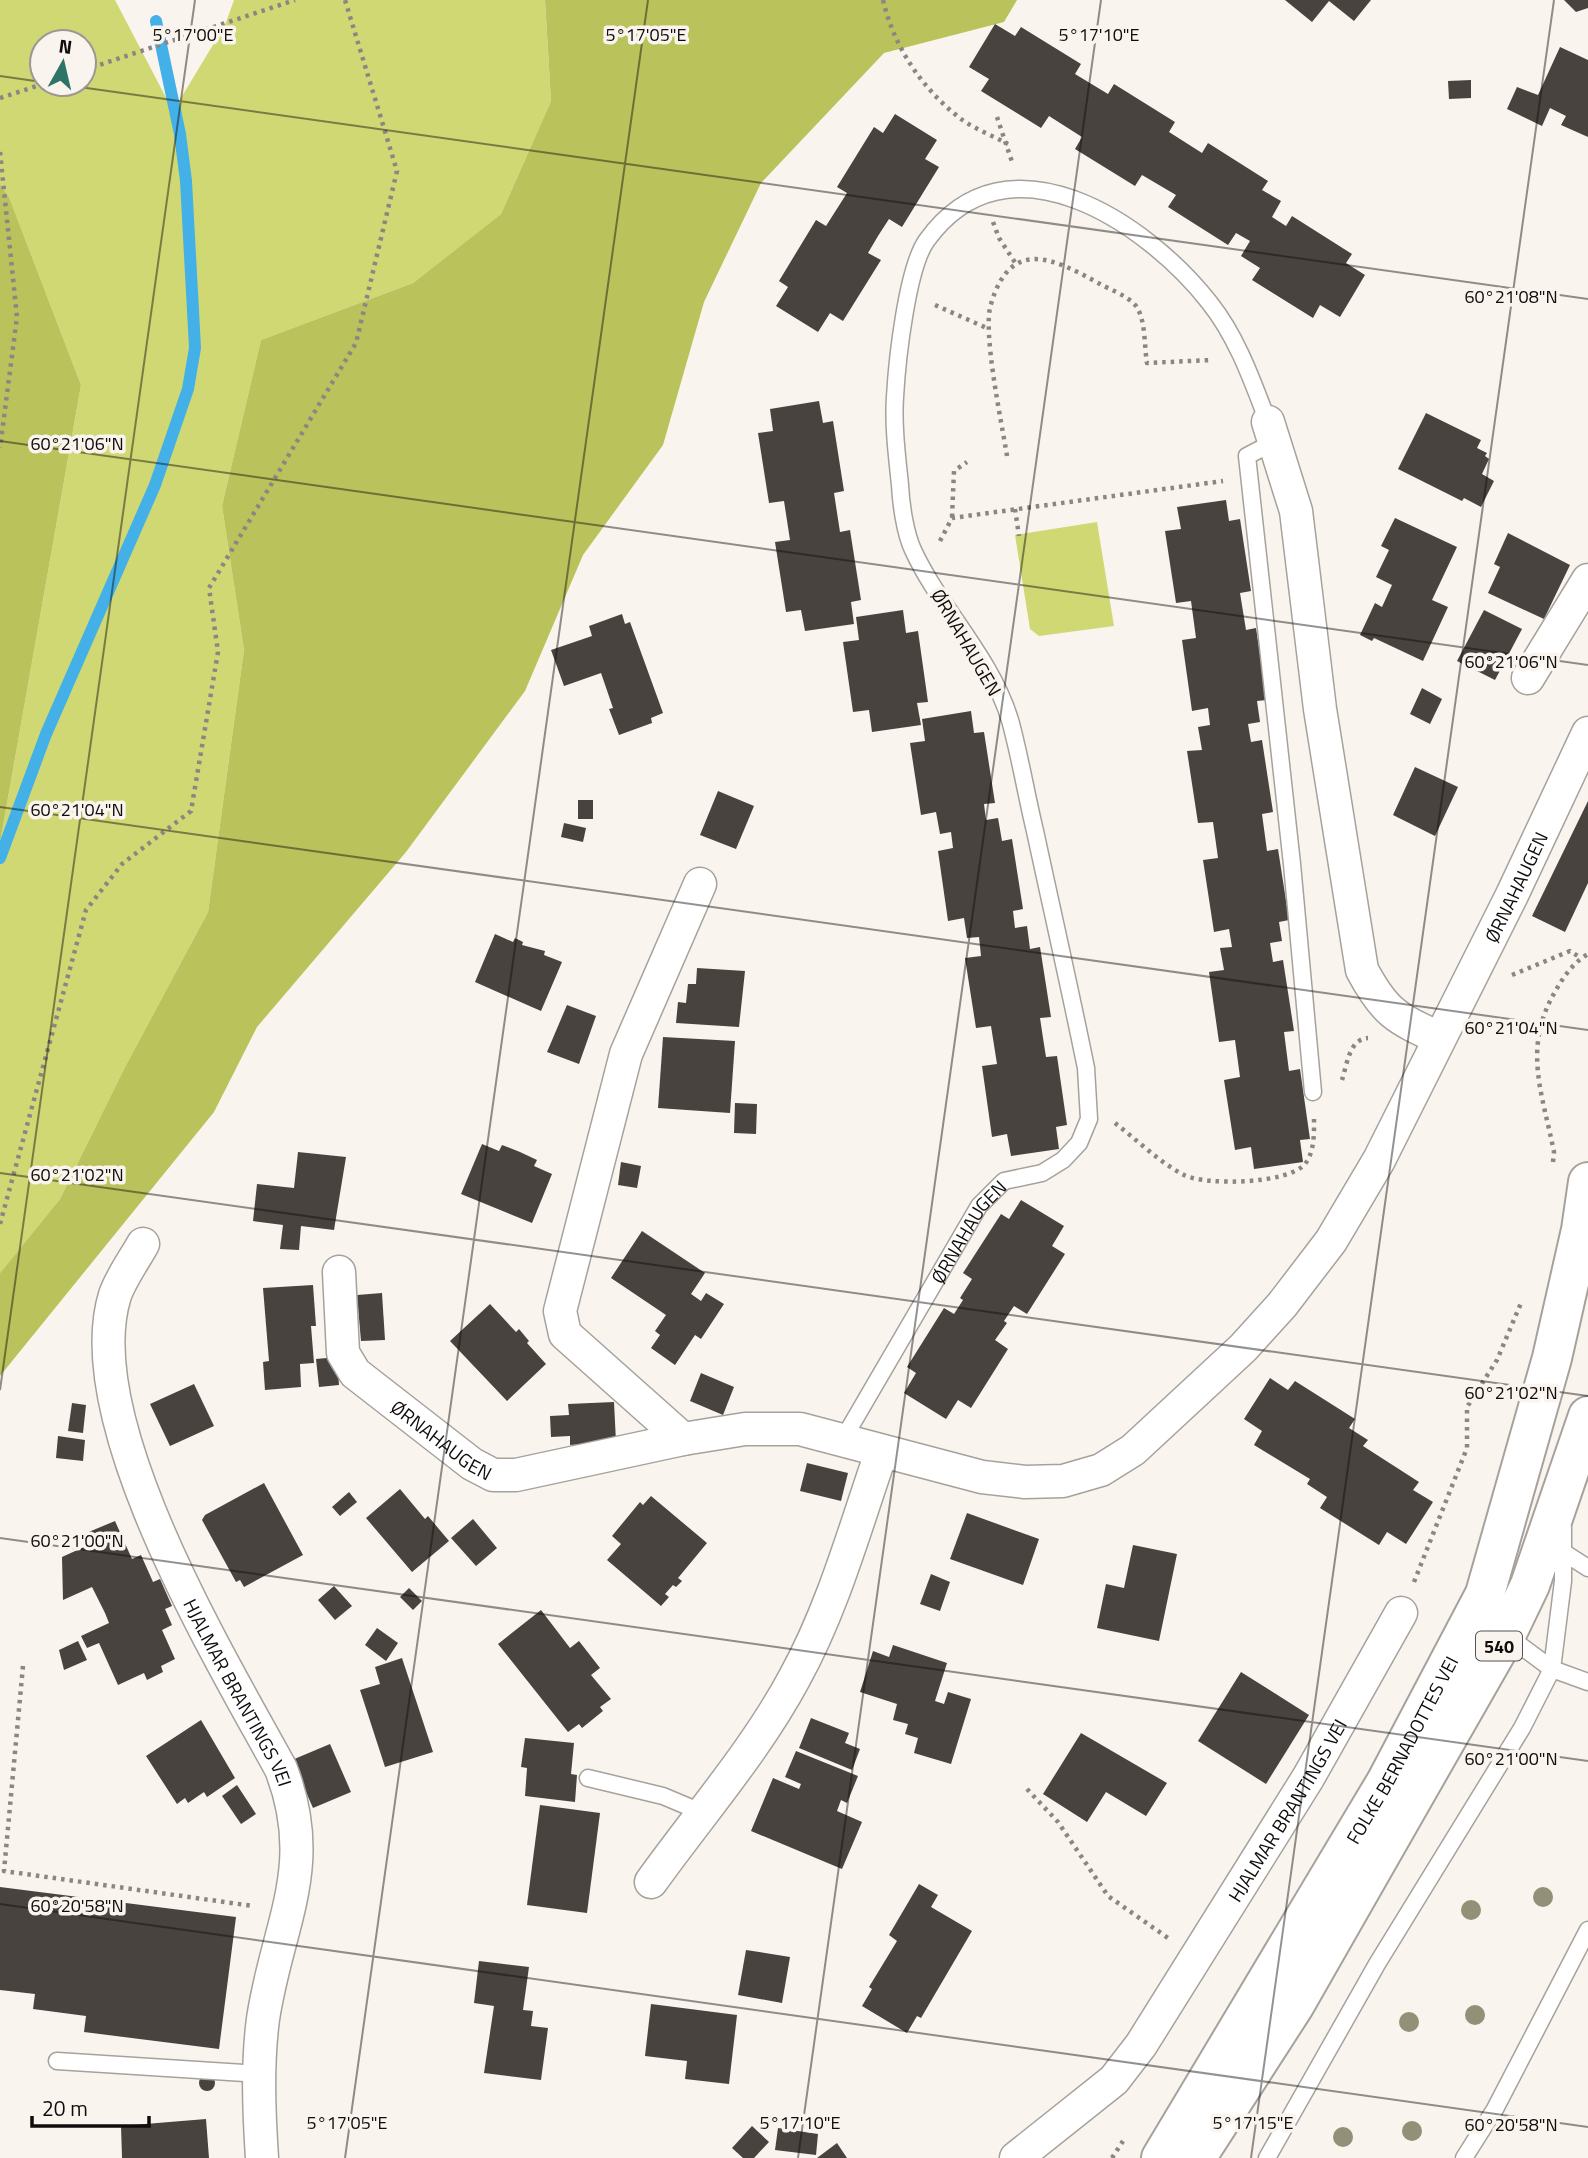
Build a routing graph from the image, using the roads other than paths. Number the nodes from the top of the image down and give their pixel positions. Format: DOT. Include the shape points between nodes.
graph roads {
  1 [pos="1271,432"];
  2 [pos="1588,580"];
  3 [pos="1528,678"];
  4 [pos="1588,733"];
  5 [pos="700,884"];
  6 [pos="1439,1038"];
  7 [pos="1313,1092"];
  8 [pos="1588,1182"];
  9 [pos="143,1244"];
  10 [pos="339,1272"];
  11 [pos="1588,1416"];
  12 [pos="683,1439"];
  13 [pos="842,1441"];
  14 [pos="881,1453"];
  15 [pos="1563,1495"];
  16 [pos="1563,1552"];
  17 [pos="1588,1568"];
  18 [pos="1485,1594"];
  19 [pos="1401,1613"];
  20 [pos="1506,1635"];
  21 [pos="1552,1669"];
  22 [pos="1588,1682"];
  23 [pos="588,1778"];
  24 [pos="701,1812"];
  25 [pos="651,1882"];
  26 [pos="1588,1930"];
  27 [pos="57,2061"];
  28 [pos="259,2074"];
  29 [pos="262,2158"];
  30 [pos="1016,2158"];
  31 [pos="1161,2158"];
  32 [pos="1196,2158"];
  33 [pos="1267,2158"];
  34 [pos="1464,2158"];
  1 -- 6 [label="street, ØRNAHAUGEN" via="1296,511 1320,709 1362,970 1378,999 1397,1019"];
  1 -- 7 [label="lane" via="1247,457 1248,477 1291,850"];
  1 -- 13 [label="lane, ØRNAHAUGEN" via="1246,366 1209,302 1132,228 1084,201 1044,191 988,195 951,214 925,242 913,271 895,398 900,488 912,549 983,663 1009,717 1076,1017 1089,1119 1079,1143 1063,1160 1042,1173 1004,1181 979,1206"];
  2 -- 3 [label="street"];
  4 -- 6 [label="street, ØRNAHAUGEN"];
  5 -- 12 [label="street" via="626,1054 560,1311 565,1334"];
  6 -- 14 [label="street, ØRNAHAUGEN" via="1379,1160 1331,1241 1243,1348 1133,1450 1088,1474 1063,1481 1026,1482 982,1477"];
  8 -- 18 [label="main road, FOLKE BERNADOTTES VEI / 540" via="1552,1357"];
  9 -- 28 [label="street, HJALMAR BRANTINGS VEI" via="115,1295 108,1342 111,1387 127,1446 174,1573 281,1769 292,1798 298,1869 263,2018"];
  10 -- 12 [label="street, ØRNAHAUGEN" via="343,1353 355,1373 472,1464 493,1475 516,1475"];
  11 -- 15 [label="main road, FOLKE BERNADOTTES VEI / 540"];
  12 -- 13 [label="street, ØRNAHAUGEN" via="745,1429 800,1429"];
  13 -- 14 [label="street, ØRNAHAUGEN"];
  14 -- 24 [label="street" via="834,1589 796,1676 759,1736"];
  15 -- 16 [label="lane"];
  15 -- 20 [label="main road, FOLKE BERNADOTTES VEI / 540"];
  16 -- 17 [label="lane"];
  16 -- 21 [label="lane"];
  18 -- 20 [label="lane"];
  18 -- 31 [label="main road, FOLKE BERNADOTTES VEI / 540" via="1386,1782"];
  19 -- 30 [label="street, HJALMAR BRANTINGS VEI" via="1315,1766 1141,2045 1114,2080"];
  20 -- 21 [label="lane"];
  20 -- 32 [label="main road, FOLKE BERNADOTTES VEI / 540" via="1294,2006"];
  21 -- 22 [label="lane"];
  21 -- 33 [label="lane" via="1522,1728 1377,1964"];
  23 -- 24 [label="lane" via="663,1796"];
  24 -- 25 [label="street"];
  26 -- 34 [label="lane" via="1495,2109"];
  27 -- 28 [label="lane"];
  28 -- 29 [label="street, HJALMAR BRANTINGS VEI"];
}
